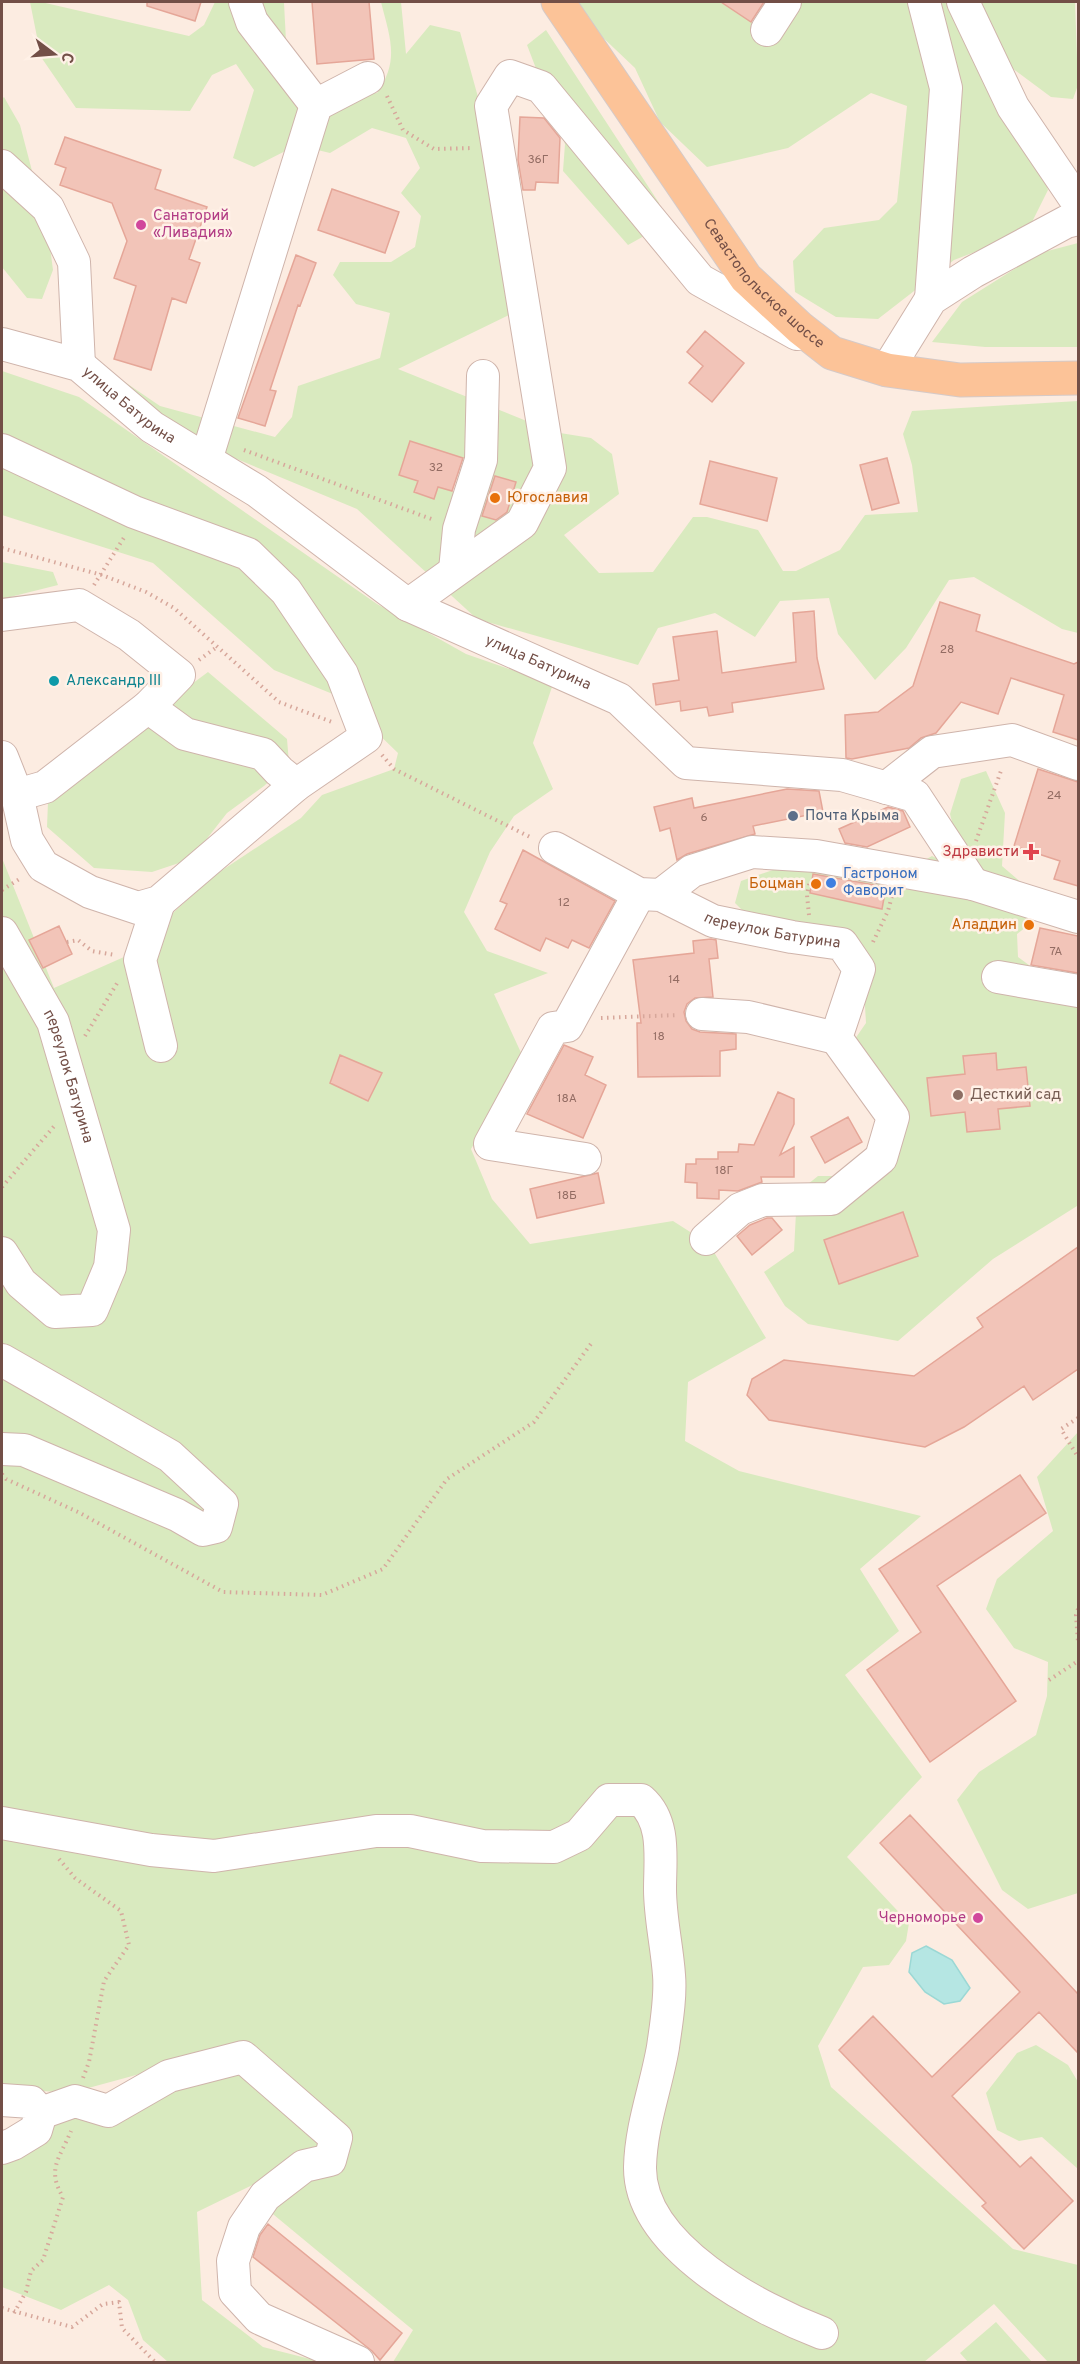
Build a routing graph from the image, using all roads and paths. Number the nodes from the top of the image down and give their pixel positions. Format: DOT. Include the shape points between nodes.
graph roads {
  1 [pos="245,2"];
  2 [pos="558,2"];
  3 [pos="785,2"];
  4 [pos="924,2"];
  5 [pos="963,2"];
  6 [pos="767,30"];
  7 [pos="368,78"];
  8 [pos="316,105"];
  9 [pos="497,148"];
  10 [pos="2,166"];
  11 [pos="1078,203"];
  12 [pos="1078,219"];
  13 [pos="932,299"];
  14 [pos="2,344"];
  15 [pos="832,353"];
  16 [pos="891,364"];
  17 [pos="79,365"];
  18 [pos="1078,367"];
  19 [pos="483,376"];
  20 [pos="1078,378"];
  21 [pos="209,449"];
  22 [pos="2,450"];
  23 [pos="108,500"];
  24 [pos="459,529"];
  25 [pos="2,549"];
  26 [pos="456,570"];
  27 [pos="102,574"];
  28 [pos="79,605"];
  29 [pos="408,605"];
  30 [pos="2,615"];
  31 [pos="148,706"];
  32 [pos="366,737"];
  33 [pos="1011,740"];
  34 [pos="2,757"];
  35 [pos="1078,764"];
  36 [pos="296,785"];
  37 [pos="886,788"];
  38 [pos="17,795"];
  39 [pos="555,848"];
  40 [pos="816,856"];
  41 [pos="898,871"];
  42 [pos="969,878"];
  43 [pos="650,894"];
  44 [pos="159,902"];
  45 [pos="1078,917"];
  46 [pos="2,933"];
  47 [pos="810,939"];
  48 [pos="67,942"];
  49 [pos="136,959"];
  50 [pos="859,969"];
  51 [pos="998,977"];
  52 [pos="1078,991"];
  53 [pos="702,1014"];
  54 [pos="567,1026"];
  55 [pos="85,1036"];
  56 [pos="836,1038"];
  57 [pos="161,1046"];
  58 [pos="76,1101"];
  59 [pos="585,1160"];
  60 [pos="2,1187"];
  61 [pos="706,1239"];
  62 [pos="2,1253"];
  63 [pos="593,1341"];
  64 [pos="2,1360"];
  65 [pos="1078,1418"];
  66 [pos="2,1449"];
  67 [pos="1078,1457"];
  68 [pos="2,1473"];
  69 [pos="1078,1610"];
  70 [pos="1078,1642"];
  71 [pos="1078,1661"];
  72 [pos="1049,1680"];
  73 [pos="2,1823"];
  74 [pos="51,1833"];
  75 [pos="2,2100"];
  76 [pos="75,2101"];
  77 [pos="41,2113"];
  78 [pos="2,2148"];
  79 [pos="2,2308"];
  80 [pos="14,2313"];
  81 [pos="822,2333"];
  82 [pos="155,2362"];
  83 [pos="358,2362"];
  1 -- 8 [label="street" via="252,22"];
  2 -- 15 [label="main road, Севастопольское шоссе" via="746,278"];
  3 -- 6 [label="street"];
  4 -- 13 [label="street" via="946,88"];
  5 -- 11 [label="street" via="1013,107"];
  7 -- 8 [label="street"];
  7 -- 9 [label="path" via="386,92 403,130 434,149"];
  8 -- 21 [label="street"];
  9 -- 15 [label="street" via="491,106 510,76 541,87 700,280"];
  9 -- 26 [label="street" via="550,468 522,523"];
  10 -- 17 [label="street" via="48,208 74,262"];
  12 -- 13 [label="street" via="973,272"];
  13 -- 16 [label="street"];
  14 -- 17 [label="street, улица Батурина"];
  15 -- 16 [label="main road, Севастопольское шоссе"];
  16 -- 18 [label="main road"];
  16 -- 20 [label="main road, Севастопольское шоссе" via="960,380"];
  17 -- 21 [label="street, улица Батурина" via="152,427"];
  19 -- 24 [label="street" via="482,460"];
  21 -- 24 [label="path"];
  21 -- 29 [label="street, улица Батурина"];
  22 -- 23 [label="street"];
  23 -- 27 [label="path" via="126,534"];
  23 -- 32 [label="street" via="248,554 286,591 342,674"];
  24 -- 26 [label="street"];
  25 -- 27 [label="path"];
  26 -- 29 [label="street"];
  27 -- 28 [label="path"];
  27 -- 32 [label="path" via="174,608 279,702"];
  28 -- 30 [label="street"];
  28 -- 31 [label="street" via="129,635 179,675"];
  29 -- 37 [label="street, улица Батурина" via="619,699 686,763 842,775"];
  31 -- 36 [label="street" via="185,734 263,753"];
  31 -- 38 [label="street" via="45,787"];
  32 -- 36 [label="street"];
  32 -- 39 [label="path" via="394,769"];
  33 -- 35 [label="street"];
  33 -- 37 [label="street" via="932,752"];
  33 -- 42 [label="path"];
  34 -- 38 [label="street"];
  36 -- 44 [label="street"];
  37 -- 42 [label="street, улица Батурина" via="915,796"];
  38 -- 44 [label="street" via="27,840 43,866 90,892 138,908"];
  39 -- 43 [label="street, переулок Батурина"];
  40 -- 41 [label="street"];
  40 -- 43 [label="street" via="752,852 692,871"];
  40 -- 47 [label="path" via="807,895"];
  41 -- 42 [label="street"];
  41 -- 50 [label="path" via="888,911"];
  42 -- 45 [label="street"];
  43 -- 47 [label="street, переулок Батурина" via="713,921"];
  43 -- 54 [label="street"];
  44 -- 49 [label="street"];
  46 -- 58 [label="street, переулок Батурина" via="53,1022"];
  47 -- 50 [label="street, переулок Батурина" via="842,944"];
  48 -- 49 [label="path" via="78,940 92,951"];
  49 -- 55 [label="path"];
  49 -- 57 [label="street"];
  50 -- 56 [label="street"];
  51 -- 52 [label="street"];
  53 -- 54 [label="path" via="611,1016"];
  53 -- 56 [label="street" via="748,1017"];
  54 -- 59 [label="street" via="553,1028 490,1144"];
  56 -- 61 [label="street" via="893,1117 881,1158 831,1199 762,1200 740,1209"];
  58 -- 60 [label="path"];
  58 -- 62 [label="street, переулок Батурина" via="114,1230 110,1267 92,1310 55,1312 21,1283"];
  63 -- 68 [label="path" via="534,1422 447,1479 383,1569 322,1595 223,1592 78,1512 6,1479"];
  64 -- 66 [label="street" via="170,1456 222,1504 216,1527 203,1530 177,1515 24,1450"];
  65 -- 67 [label="path" via="1061,1429"];
  69 -- 70 [label="path"];
  71 -- 72 [label="path"];
  73 -- 74 [label="street"];
  74 -- 76 [label="path" via="60,1863 121,1911 129,1945 104,1981 89,2061"];
  74 -- 81 [label="street" via="214,1856 376,1831 410,1831 482,1846 554,1847 579,1835 609,1800 641,1800 651,1809 661,1841 660,1893 669,1978 662,2048 646,2114 640,2170 649,2204 663,2229 686,2255 747,2298 786,2320"];
  75 -- 77 [label="street" via="31,2102"];
  76 -- 77 [label="street"];
  76 -- 80 [label="path" via="77,2111 53,2170 63,2197 43,2260 31,2271 26,2292"];
  76 -- 83 [label="street" via="108,2111 169,2076 243,2057 336,2138 330,2160 304,2166 280,2182 244,2227 233,2262 235,2292 259,2318"];
  77 -- 78 [label="street" via="36,2130"];
  79 -- 80 [label="path"];
  80 -- 82 [label="path" via="72,2327 103,2304 119,2302 122,2328"];
}
